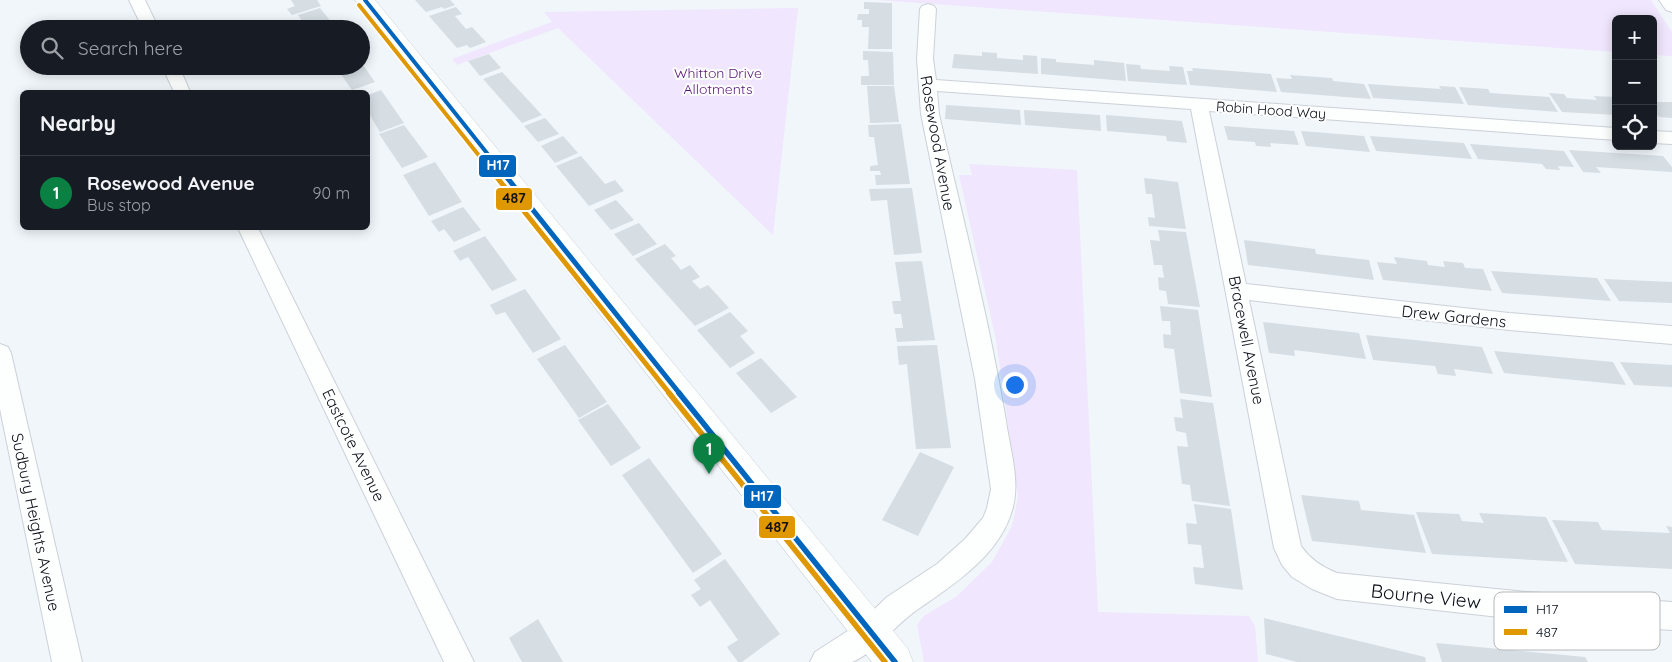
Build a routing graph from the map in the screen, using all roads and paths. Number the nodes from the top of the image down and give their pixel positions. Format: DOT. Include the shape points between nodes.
graph roads {
  1 [pos="137,0"];
  2 [pos="365,0"];
  3 [pos="1667,0"];
  4 [pos="1672,7"];
  5 [pos="928,9"];
  6 [pos="147,20"];
  7 [pos="174,75"];
  8 [pos="926,85"];
  9 [pos="181,90"];
  10 [pos="1199,105"];
  11 [pos="1612,134"];
  12 [pos="1657,137"];
  13 [pos="1672,138"];
  14 [pos="249,230"];
  15 [pos="1238,291"];
  16 [pos="1672,335"];
  17 [pos="0,353"];
  18 [pos="1304,570"];
  19 [pos="1494,603"];
  20 [pos="870,633"];
  21 [pos="67,662"];
  22 [pos="459,662"];
  23 [pos="826,662"];
  24 [pos="895,662"];
  1 -- 6 [label="street"];
  2 -- 20 [label="main road"];
  3 -- 4 [label="street"];
  5 -- 8 [label="street, Rosewood Avenue" via="924,59"];
  7 -- 9 [label="street"];
  8 -- 10 [label="street, Robin Hood Way"];
  8 -- 20 [label="street, Rosewood Avenue" via="987,380 1004,489 992,526 975,548 947,573 897,607"];
  10 -- 11 [label="street, Robin Hood Way"];
  10 -- 15 [label="street, Bracewell Avenue"];
  12 -- 13 [label="street"];
  14 -- 22 [label="street, Eastcote Avenue"];
  15 -- 16 [label="street, Drew Gardens" via="1378,309"];
  15 -- 18 [label="street, Bracewell Avenue" via="1288,548"];
  17 -- 21 [label="street, Sudbury Heights Avenue"];
  18 -- 19 [label="street, Bourne View" via="1337,586"];
  20 -- 23 [label="street, Rosewood Avenue"];
  20 -- 24 [label="main road"];
}
